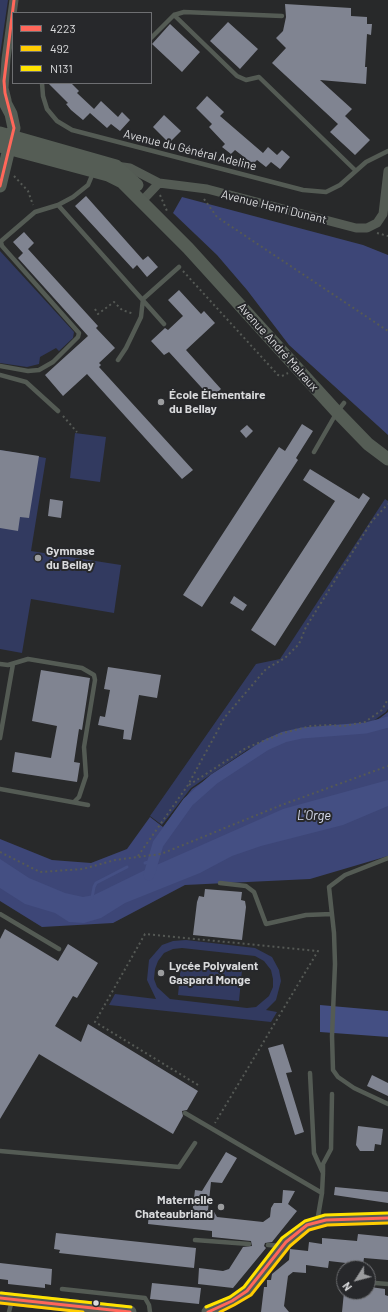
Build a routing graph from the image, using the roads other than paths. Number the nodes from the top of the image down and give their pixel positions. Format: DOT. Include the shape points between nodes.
graph roads {
  1 [pos="14,0"];
  2 [pos="12,12"];
  3 [pos="12,14"];
  4 [pos="174,15"];
  5 [pos="282,16"];
  6 [pos="152,37"];
  7 [pos="6,58"];
  8 [pos="0,70"];
  9 [pos="42,84"];
  10 [pos="0,93"];
  11 [pos="9,111"];
  12 [pos="5,141"];
  13 [pos="388,150"];
  14 [pos="116,166"];
  15 [pos="93,171"];
  16 [pos="356,171"];
  17 [pos="388,171"];
  18 [pos="159,183"];
  19 [pos="0,186"];
  20 [pos="145,198"];
  21 [pos="58,205"];
  22 [pos="386,215"];
  23 [pos="1,242"];
  24 [pos="179,267"];
  25 [pos="142,298"];
  26 [pos="164,324"];
  27 [pos="118,360"];
  28 [pos="0,366"];
  29 [pos="0,375"];
  30 [pos="340,408"];
  31 [pos="58,411"];
  32 [pos="314,452"];
  33 [pos="388,459"];
  34 [pos="0,664"];
  35 [pos="13,664"];
  36 [pos="0,738"];
  37 [pos="0,789"];
  38 [pos="74,801"];
  39 [pos="88,805"];
  40 [pos="388,858"];
  41 [pos="220,884"];
  42 [pos="0,914"];
  43 [pos="332,914"];
  44 [pos="59,949"];
  45 [pos="310,1073"];
  46 [pos="332,1094"];
  47 [pos="388,1104"];
  48 [pos="185,1113"];
  49 [pos="195,1143"];
  50 [pos="0,1151"];
  51 [pos="323,1173"];
  52 [pos="322,1192"];
  53 [pos="388,1218"];
  54 [pos="317,1222"];
  55 [pos="195,1240"];
  56 [pos="248,1244"];
  57 [pos="268,1245"];
  58 [pos="282,1246"];
  59 [pos="376,1282"];
  60 [pos="388,1284"];
  61 [pos="62,1288"];
  62 [pos="4,1300"];
  63 [pos="81,1309"];
  64 [pos="9,1312"];
  65 [pos="130,1312"];
  66 [pos="150,1312"];
  67 [pos="209,1312"];
  1 -- 2 [label="street"];
  3 -- 7 [label="street"];
  4 -- 5 [label="lane" via="184,12"];
  4 -- 6 [label="lane"];
  4 -- 16 [label="lane" via="237,76 246,80 259,77"];
  7 -- 8 [label="street"];
  7 -- 11 [label="street" via="4,88"];
  9 -- 16 [label="lane, Avenue du Général Adeline" via="45,103 52,116 72,130 303,190 326,192"];
  10 -- 11 [label="main road"];
  11 -- 12 [label="main road" via="14,121"];
  12 -- 14 [label="main road, Avenue Henri Dunant"];
  12 -- 15 [label="main road"];
  12 -- 19 [label="main road" via="4,170"];
  13 -- 16 [label="lane, Avenue du Général Adeline" via="366,162"];
  14 -- 18 [label="street, Avenue Henri Dunant" via="130,168"];
  14 -- 20 [label="main road, Avenue Henri Dunant"];
  15 -- 20 [label="main road" via="122,182"];
  15 -- 21 [label="lane" via="88,185"];
  17 -- 22 [label="street"];
  18 -- 20 [label="street"];
  18 -- 22 [label="street, Avenue Henri Dunant" via="197,188 356,228 367,228"];
  20 -- 30 [label="main road, Avenue André Malraux" via="171,231"];
  21 -- 23 [label="lane" via="35,212"];
  21 -- 25 [label="lane"];
  23 -- 28 [label="lane" via="79,332 78,337 53,362 39,370 28,371"];
  24 -- 25 [label="lane"];
  25 -- 26 [label="lane"];
  25 -- 27 [label="lane" via="141,316"];
  29 -- 31 [label="lane" via="26,382"];
  30 -- 32 [label="lane"];
  30 -- 33 [label="main road, Avenue André Malraux" via="368,444"];
  34 -- 35 [label="lane"];
  35 -- 36 [label="lane"];
  35 -- 38 [label="lane" via="18,660 28,659 82,668 94,675 84,747 86,776 79,797"];
  37 -- 38 [label="lane"];
  38 -- 39 [label="lane"];
  40 -- 43 [label="lane" via="345,876 329,887"];
  41 -- 43 [label="lane" via="246,886 254,892 266,924 306,915"];
  42 -- 44 [label="lane"];
  43 -- 47 [label="lane" via="335,1003 332,1036 333,1070 338,1077 354,1088"];
  45 -- 51 [label="lane" via="314,1153"];
  46 -- 51 [label="lane" via="331,1149 323,1164"];
  48 -- 52 [label="lane"];
  49 -- 50 [label="lane" via="180,1167"];
  51 -- 52 [label="lane"];
  52 -- 54 [label="lane"];
  53 -- 54 [label="street"];
  54 -- 58 [label="street" via="298,1231"];
  55 -- 56 [label="lane"];
  57 -- 58 [label="lane"];
  58 -- 67 [label="street" via="247,1290 232,1301"];
  59 -- 60 [label="lane"];
  61 -- 66 [label="lane" via="144,1298"];
  62 -- 63 [label="main road"];
  62 -- 64 [label="lane"];
  63 -- 65 [label="main road"];
}
